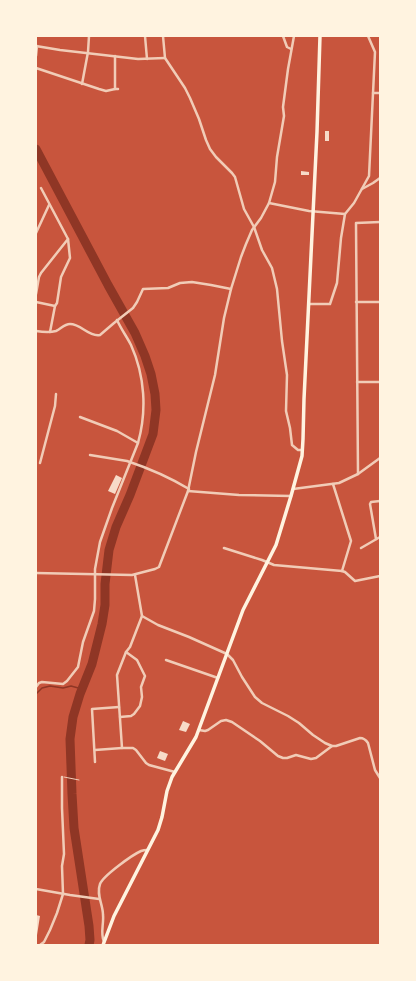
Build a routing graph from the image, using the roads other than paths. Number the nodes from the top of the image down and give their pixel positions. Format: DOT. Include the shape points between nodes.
graph roads {
  1 [pos="89,36"];
  2 [pos="145,36"];
  3 [pos="163,36"];
  4 [pos="283,36"];
  5 [pos="294,36"];
  6 [pos="320,36"];
  7 [pos="368,36"];
  8 [pos="37,46"];
  9 [pos="291,49"];
  10 [pos="88,52"];
  11 [pos="36,56"];
  12 [pos="116,56"];
  13 [pos="165,58"];
  14 [pos="147,59"];
  15 [pos="36,68"];
  16 [pos="82,84"];
  17 [pos="373,92"];
  18 [pos="380,93"];
  19 [pos="380,178"];
  20 [pos="41,188"];
  21 [pos="361,189"];
  22 [pos="269,203"];
  23 [pos="49,205"];
  24 [pos="313,211"];
  25 [pos="345,214"];
  26 [pos="380,222"];
  27 [pos="254,227"];
  28 [pos="36,233"];
  29 [pos="68,239"];
  30 [pos="36,274"];
  31 [pos="39,276"];
  32 [pos="231,289"];
  33 [pos="36,294"];
  34 [pos="36,302"];
  35 [pos="356,302"];
  36 [pos="380,302"];
  37 [pos="309,304"];
  38 [pos="54,306"];
  39 [pos="118,320"];
  40 [pos="36,331"];
  41 [pos="50,332"];
  42 [pos="357,382"];
  43 [pos="380,382"];
  44 [pos="56,394"];
  45 [pos="80,418"];
  46 [pos="138,443"];
  47 [pos="302,450"];
  48 [pos="90,455"];
  49 [pos="380,458"];
  50 [pos="40,463"];
  51 [pos="131,463"];
  52 [pos="358,474"];
  53 [pos="333,484"];
  54 [pos="293,489"];
  55 [pos="188,490"];
  56 [pos="291,496"];
  57 [pos="380,501"];
  58 [pos="380,537"];
  59 [pos="376,539"];
  60 [pos="224,548"];
  61 [pos="361,548"];
  62 [pos="268,562"];
  63 [pos="342,571"];
  64 [pos="36,573"];
  65 [pos="97,574"];
  66 [pos="135,575"];
  67 [pos="380,576"];
  68 [pos="142,616"];
  69 [pos="126,652"];
  70 [pos="227,654"];
  71 [pos="166,660"];
  72 [pos="218,678"];
  73 [pos="36,687"];
  74 [pos="119,707"];
  75 [pos="120,718"];
  76 [pos="199,730"];
  77 [pos="332,746"];
  78 [pos="122,748"];
  79 [pos="95,750"];
  80 [pos="95,762"];
  81 [pos="175,772"];
  82 [pos="63,777"];
  83 [pos="380,778"];
  84 [pos="79,780"];
  85 [pos="148,850"];
  86 [pos="36,889"];
  87 [pos="63,894"];
  88 [pos="99,899"];
  89 [pos="103,944"];
  90 [pos="40,945"];
  1 -- 10 [label="street"];
  2 -- 14 [label="street"];
  3 -- 13 [label="street"];
  4 -- 9 [label="street"];
  5 -- 9 [label="street"];
  6 -- 24 [label="main road"];
  7 -- 17 [label="street" via="375,52"];
  8 -- 10 [label="street"];
  8 -- 11 [label="street"];
  9 -- 22 [label="street" via="275,182"];
  10 -- 12 [label="street"];
  10 -- 16 [label="street"];
  12 -- 14 [label="street"];
  12 -- 16 [label="street" via="116,89 106,91"];
  13 -- 14 [label="street"];
  13 -- 27 [label="street" via="190,98 210,149 235,177 244,209"];
  15 -- 16 [label="street"];
  17 -- 18 [label="street"];
  17 -- 21 [label="street" via="369,176"];
  19 -- 21 [label="street"];
  20 -- 23 [label="street"];
  21 -- 25 [label="street"];
  22 -- 24 [label="street"];
  22 -- 27 [label="street"];
  23 -- 28 [label="street"];
  23 -- 29 [label="street"];
  24 -- 25 [label="street"];
  24 -- 37 [label="main road"];
  25 -- 37 [label="street" via="336,290 330,304"];
  26 -- 35 [label="street" via="356,223"];
  27 -- 32 [label="street"];
  27 -- 47 [label="street" via="272,268 277,289 287,375 286,411 292,444 298,450"];
  29 -- 31 [label="street"];
  29 -- 38 [label="street" via="70,258"];
  30 -- 31 [label="street"];
  31 -- 33 [label="street"];
  32 -- 39 [label="street" via="192,282 168,288 143,289 132,309"];
  32 -- 55 [label="street" via="215,375"];
  34 -- 38 [label="street"];
  35 -- 36 [label="street"];
  35 -- 42 [label="street"];
  37 -- 47 [label="main road"];
  38 -- 41 [label="street"];
  39 -- 41 [label="street" via="98,336 71,324"];
  39 -- 46 [label="street" via="134,354 142,382 144,399"];
  40 -- 41 [label="street"];
  42 -- 43 [label="street"];
  42 -- 52 [label="street"];
  44 -- 50 [label="street" via="54,414"];
  45 -- 46 [label="street" via="101,424"];
  46 -- 51 [label="street"];
  47 -- 54 [label="main road"];
  48 -- 51 [label="street"];
  49 -- 52 [label="street"];
  51 -- 55 [label="street" via="163,475"];
  51 -- 65 [label="street" via="102,534 95,568"];
  52 -- 53 [label="street"];
  53 -- 54 [label="street"];
  53 -- 63 [label="street" via="351,541"];
  54 -- 56 [label="main road"];
  55 -- 56 [label="street"];
  55 -- 66 [label="street" via="159,567"];
  56 -- 62 [label="main road"];
  57 -- 59 [label="street" via="370,504"];
  58 -- 59 [label="street"];
  59 -- 61 [label="street"];
  60 -- 62 [label="street"];
  62 -- 63 [label="street" via="274,565"];
  62 -- 70 [label="main road" via="245,606"];
  63 -- 67 [label="street" via="355,581"];
  64 -- 65 [label="street"];
  65 -- 66 [label="street"];
  65 -- 73 [label="street" via="94,611 77,670 63,684 42,682"];
  66 -- 68 [label="street"];
  68 -- 69 [label="street"];
  68 -- 70 [label="street" via="158,626"];
  69 -- 74 [label="street" via="117,675"];
  69 -- 75 [label="street" via="137,660 145,676 141,687 140,706 131,716"];
  70 -- 72 [label="main road"];
  70 -- 77 [label="street" via="262,703 288,716"];
  71 -- 72 [label="street"];
  72 -- 76 [label="main road"];
  74 -- 75 [label="street"];
  74 -- 79 [label="street" via="92,709"];
  75 -- 78 [label="street"];
  76 -- 77 [label="street" via="208,730 226,720 283,758 296,755 316,758"];
  76 -- 81 [label="main road"];
  77 -- 83 [label="street" via="363,738 368,743 375,770"];
  78 -- 79 [label="street"];
  78 -- 81 [label="street" via="133,748 149,765"];
  79 -- 80 [label="street"];
  81 -- 85 [label="main road" via="167,791 160,824"];
  82 -- 84 [label="lane"];
  82 -- 87 [label="street"];
  85 -- 88 [label="street" via="139,852 104,879 99,885"];
  85 -- 89 [label="main road" via="114,916"];
  86 -- 87 [label="street"];
  87 -- 88 [label="street"];
  87 -- 90 [label="street" via="50,930"];
  88 -- 89 [label="street" via="104,914"];
}
